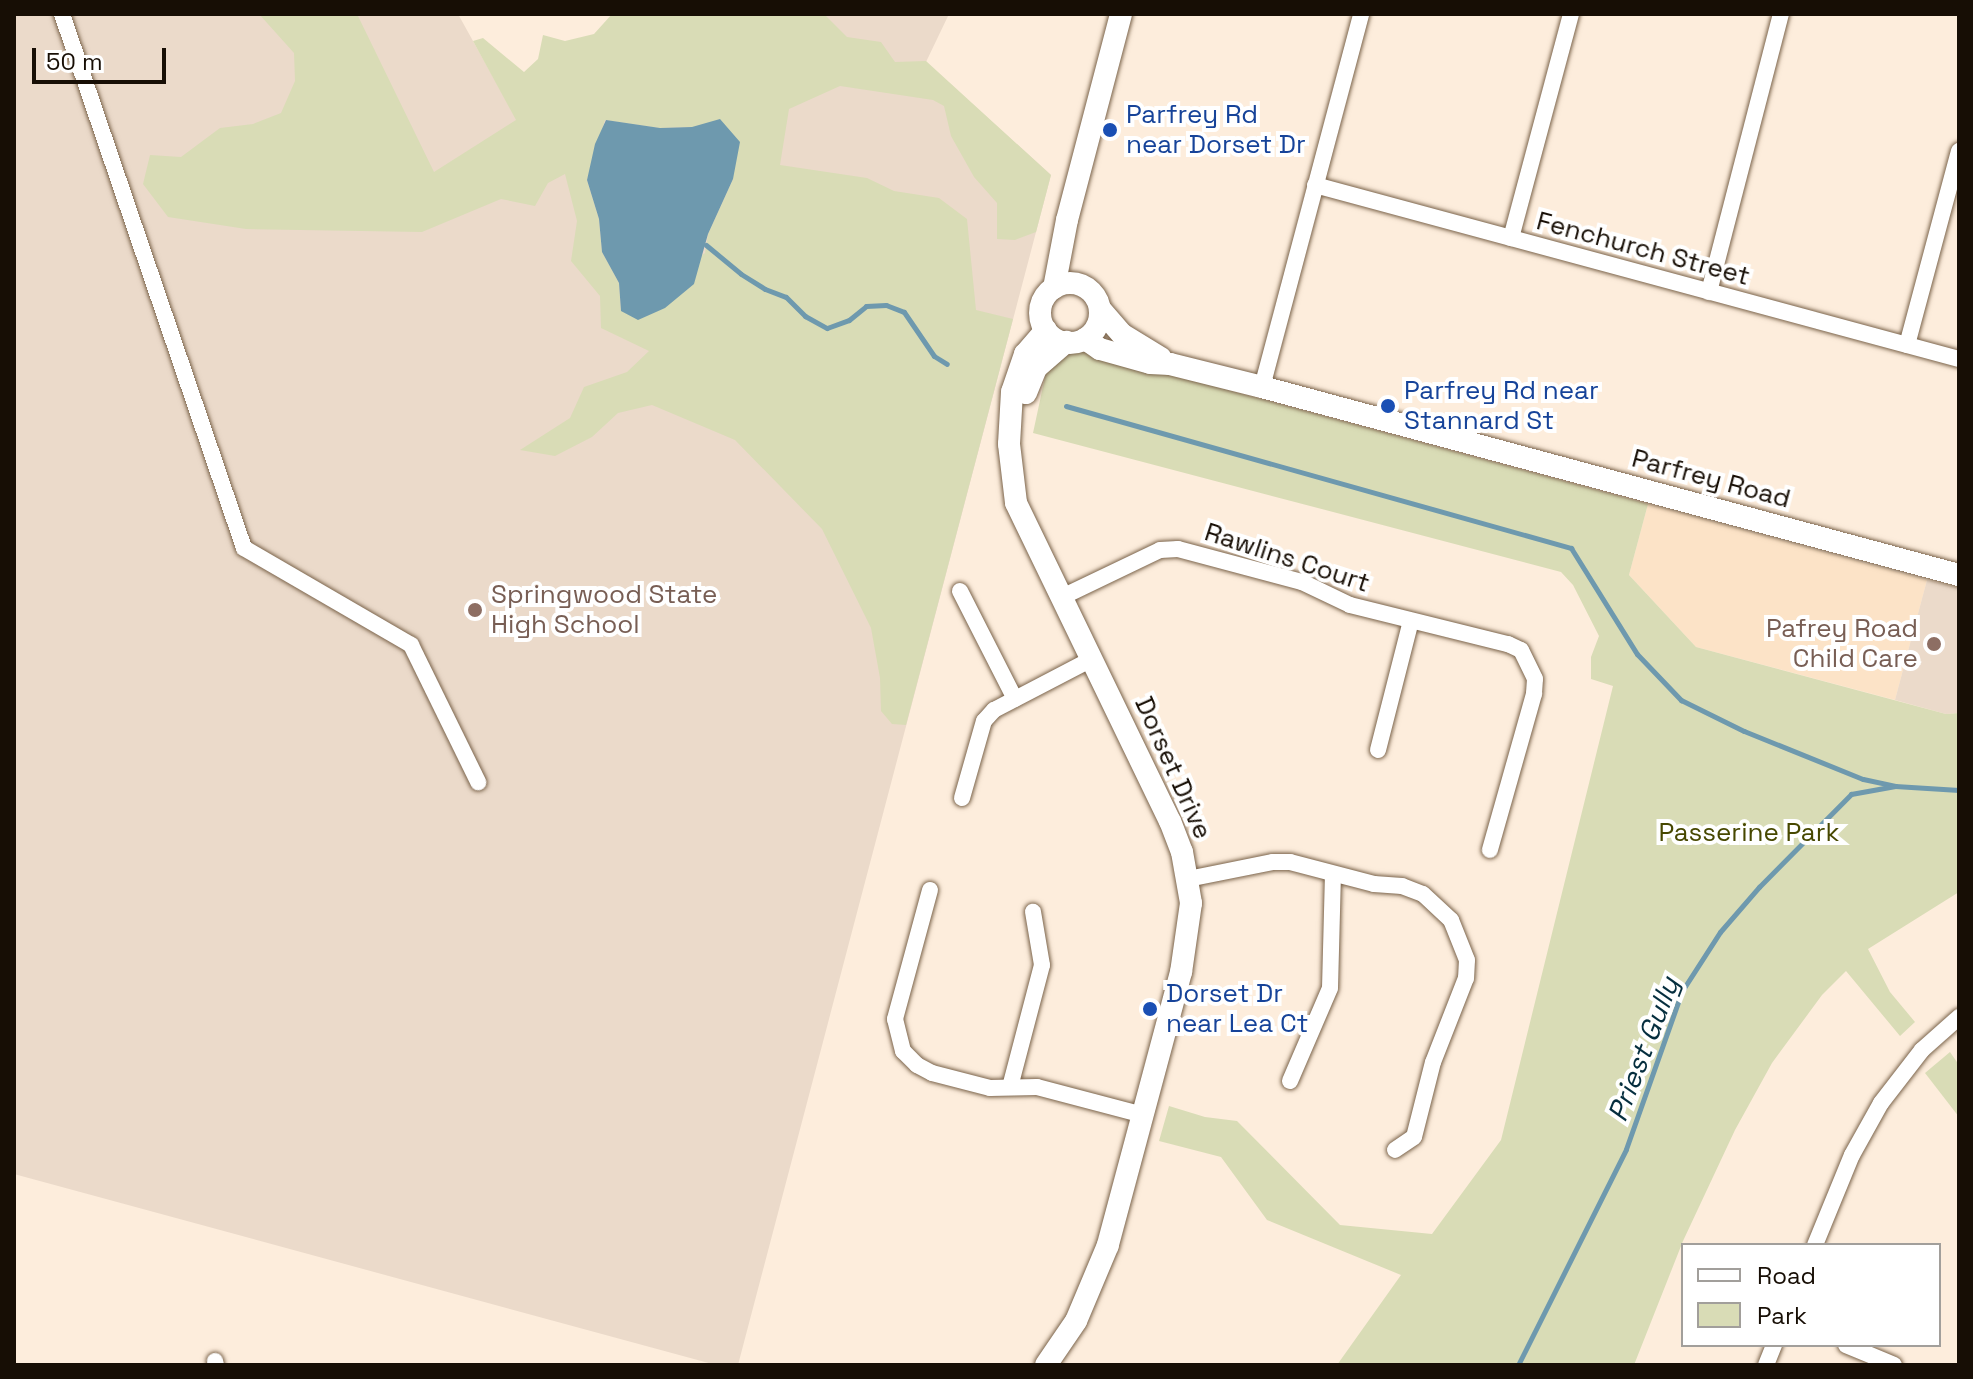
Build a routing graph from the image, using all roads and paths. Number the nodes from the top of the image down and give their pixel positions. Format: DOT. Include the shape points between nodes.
graph roads {
  1 [pos="62,14"];
  2 [pos="1121,14"];
  3 [pos="1361,14"];
  4 [pos="1571,14"];
  5 [pos="1781,14"];
  6 [pos="1959,151"];
  7 [pos="1315,185"];
  8 [pos="1067,220"];
  9 [pos="1511,238"];
  10 [pos="1084,286"];
  11 [pos="1054,288"];
  12 [pos="1709,292"];
  13 [pos="1100,309"];
  14 [pos="1046,330"];
  15 [pos="1076,341"];
  16 [pos="1907,345"];
  17 [pos="1959,359"];
  18 [pos="1170,364"];
  19 [pos="1262,387"];
  20 [pos="1011,429"];
  21 [pos="1959,575"];
  22 [pos="960,591"];
  23 [pos="1062,597"];
  24 [pos="1411,621"];
  25 [pos="1092,659"];
  26 [pos="1015,699"];
  27 [pos="1378,750"];
  28 [pos="478,782"];
  29 [pos="962,798"];
  30 [pos="1490,850"];
  31 [pos="1333,874"];
  32 [pos="1188,879"];
  33 [pos="930,890"];
  34 [pos="1033,912"];
  35 [pos="1959,1017"];
  36 [pos="1290,1081"];
  37 [pos="1010,1087"];
  38 [pos="1143,1115"];
  39 [pos="1395,1150"];
  40 [pos="1816,1243"];
  41 [pos="1851,1347"];
  42 [pos="1046,1365"];
  43 [pos="1894,1365"];
  1 -- 28 [label="street" via="244,548 411,645"];
  2 -- 8 [label="main road"];
  3 -- 7 [label="street"];
  4 -- 9 [label="street"];
  5 -- 12 [label="street"];
  6 -- 16 [label="street"];
  7 -- 9 [label="street, Fenchurch Street"];
  7 -- 19 [label="street"];
  8 -- 10 [label="main road"];
  8 -- 11 [label="main road"];
  9 -- 12 [label="street, Fenchurch Street"];
  10 -- 11 [label="main road"];
  10 -- 13 [label="main road"];
  11 -- 14 [label="main road" via="1041,305"];
  12 -- 16 [label="street, Fenchurch Street"];
  13 -- 15 [label="main road" via="1095,329"];
  13 -- 18 [label="main road, Parfrey Road" via="1123,335"];
  14 -- 15 [label="main road"];
  14 -- 20 [label="main road, Dorset Drive" via="1025,354 1012,392"];
  15 -- 18 [label="main road, Parfrey Road"];
  15 -- 20 [label="main road, Dorset Drive" via="1036,368"];
  16 -- 17 [label="street, Fenchurch Street"];
  18 -- 19 [label="main road, Parfrey Road"];
  19 -- 21 [label="main road, Parfrey Road"];
  20 -- 23 [label="main road, Dorset Drive" via="1016,503"];
  22 -- 26 [label="street"];
  23 -- 24 [label="street, Rawlins Court" via="1160,550 1178,549 1302,582 1350,605"];
  23 -- 25 [label="main road, Dorset Drive"];
  24 -- 27 [label="street"];
  24 -- 30 [label="street, Rawlins Court" via="1521,650 1535,679"];
  25 -- 26 [label="street"];
  25 -- 32 [label="main road, Dorset Drive" via="1170,821"];
  26 -- 29 [label="street" via="984,721"];
  31 -- 32 [label="street" via="1273,862"];
  31 -- 36 [label="street" via="1330,988"];
  31 -- 39 [label="street" via="1423,894 1451,920 1467,960 1466,978 1433,1062 1414,1137"];
  32 -- 38 [label="main road, Dorset Drive" via="1189,926 1181,972"];
  33 -- 37 [label="street" via="895,1019 897,1036 910,1058 932,1073 990,1088"];
  34 -- 37 [label="street" via="1042,965"];
  35 -- 40 [label="street" via="1922,1050 1881,1103 1852,1155"];
  37 -- 38 [label="street" via="1037,1087"];
  38 -- 42 [label="main road, Dorset Drive" via="1093,1286"];
  41 -- 43 [label="street"];
}
